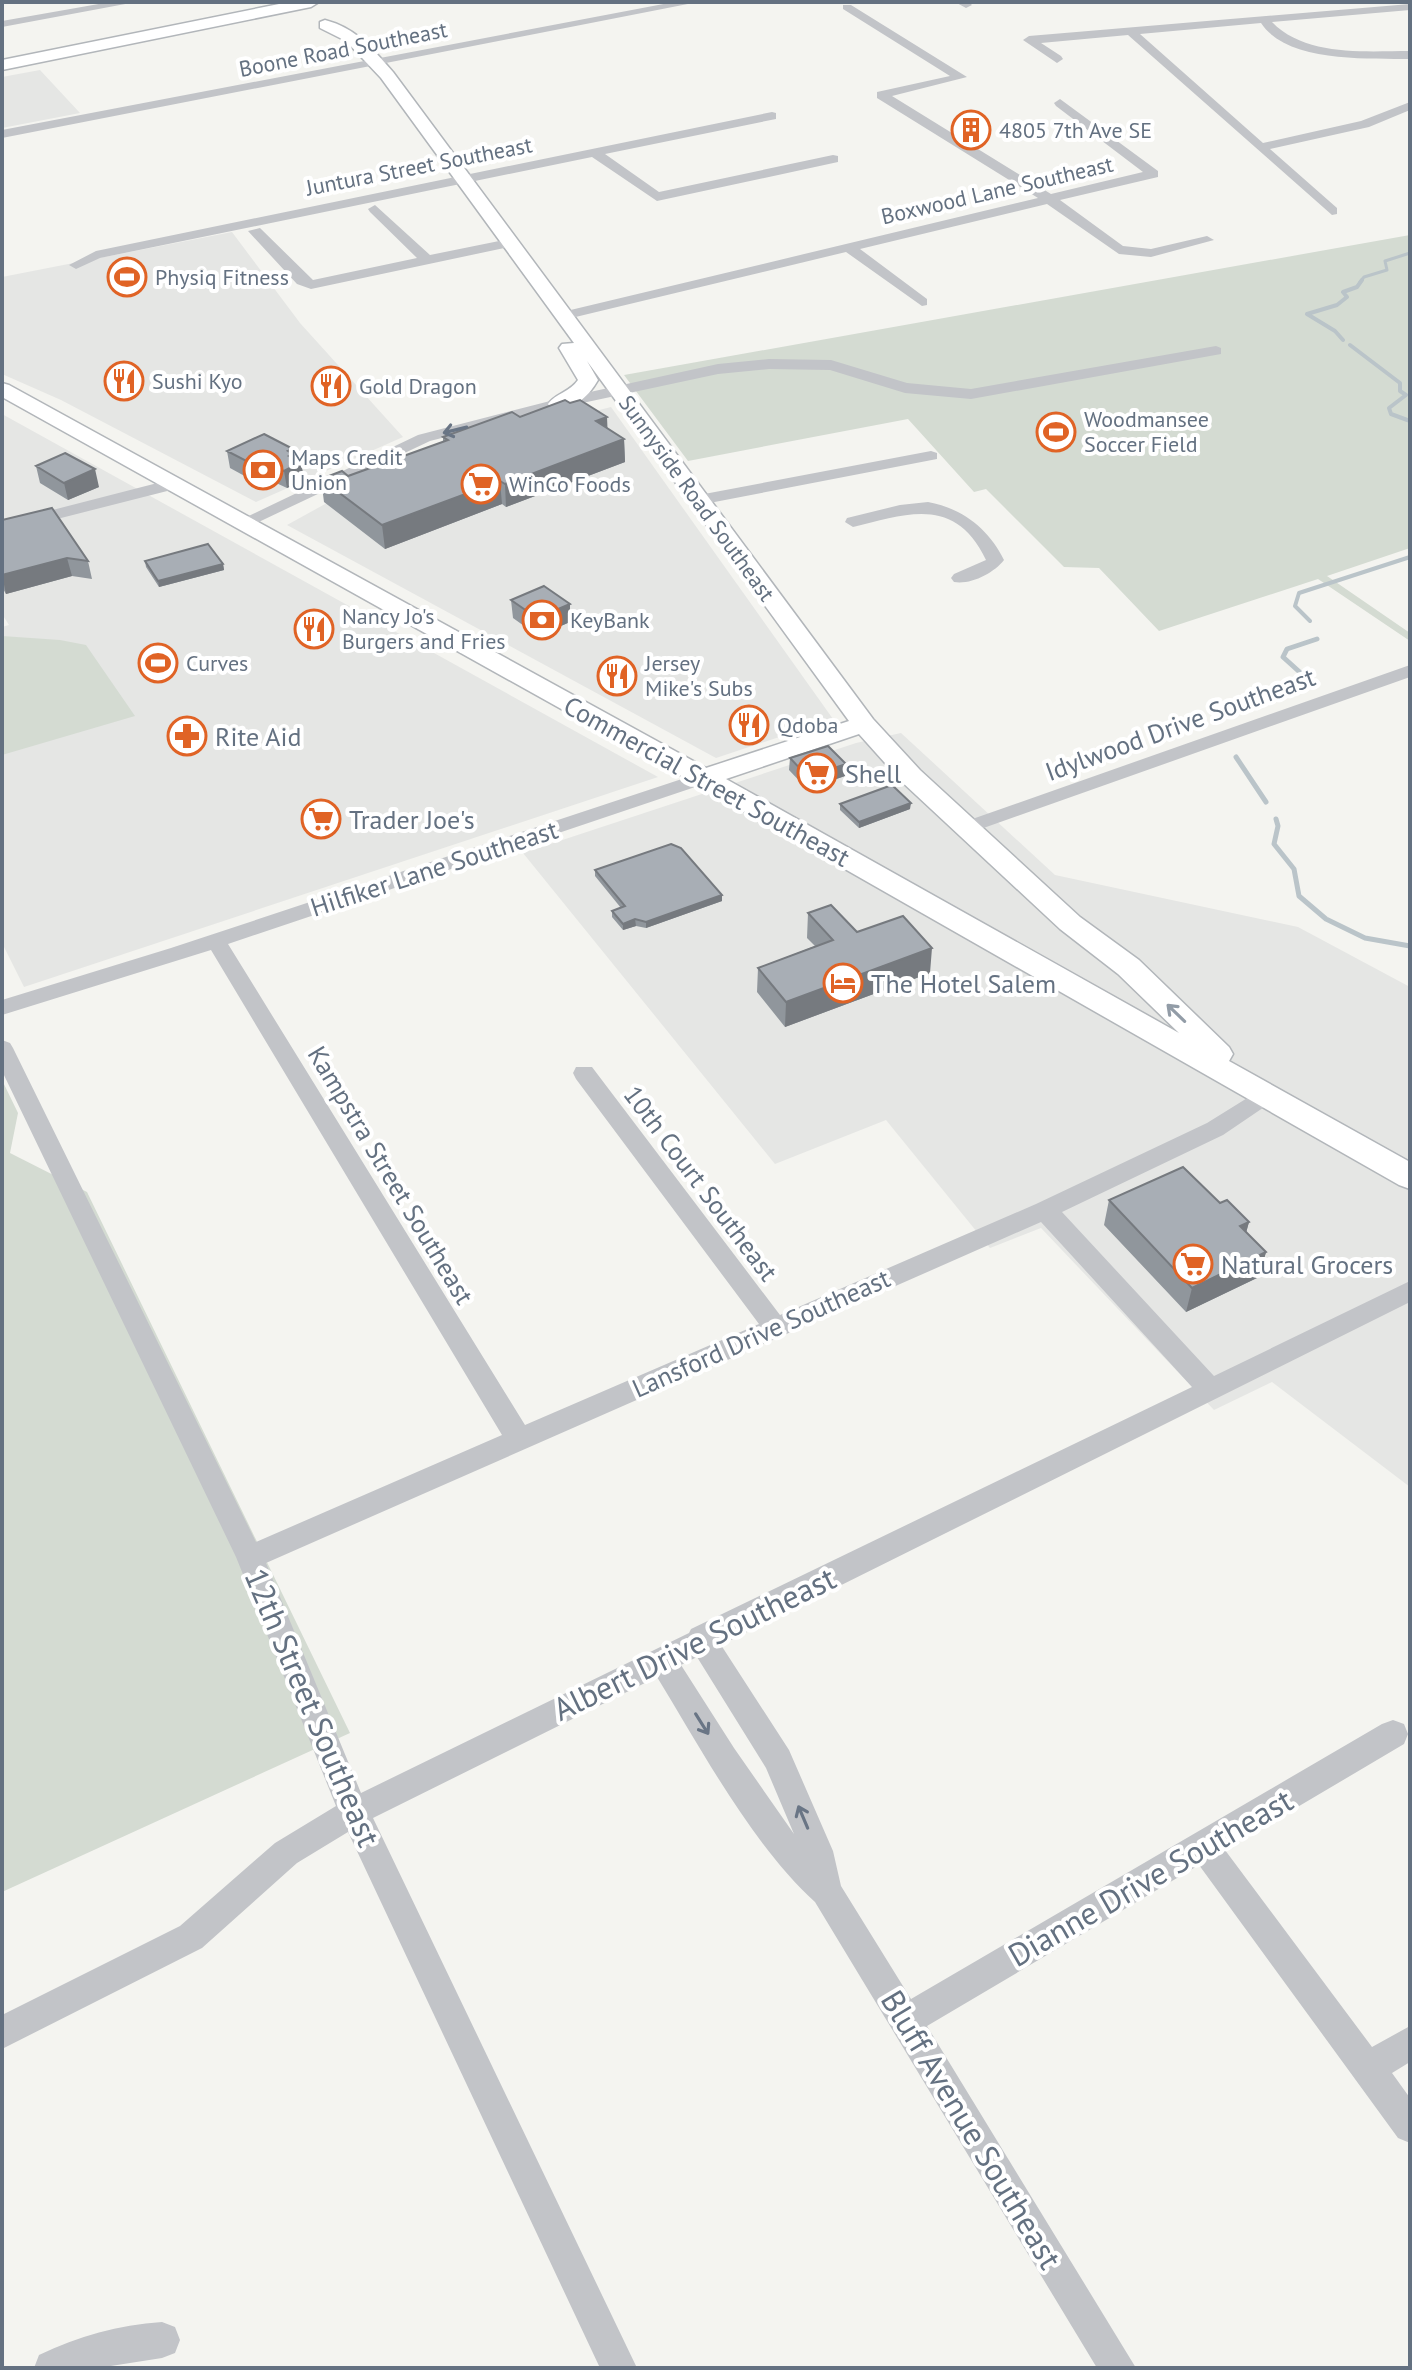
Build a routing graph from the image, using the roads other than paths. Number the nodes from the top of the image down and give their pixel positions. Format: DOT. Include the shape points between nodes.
graph roads {
  1 [pos="127,2"];
  2 [pos="692,2"];
  3 [pos="864,2"];
  4 [pos="1276,2"];
  5 [pos="299,3"];
  6 [pos="1410,7"];
  7 [pos="1266,19"];
  8 [pos="2,24"];
  9 [pos="1130,31"];
  10 [pos="1410,55"];
  11 [pos="1057,59"];
  12 [pos="376,63"];
  13 [pos="2,65"];
  14 [pos="1060,103"];
  15 [pos="1410,106"];
  16 [pos="772,116"];
  17 [pos="2,134"];
  18 [pos="1263,147"];
  19 [pos="596,154"];
  20 [pos="833,159"];
  21 [pos="463,180"];
  22 [pos="1051,200"];
  23 [pos="375,209"];
  24 [pos="1332,211"];
  25 [pos="255,231"];
  26 [pos="1207,240"];
  27 [pos="509,243"];
  28 [pos="850,248"];
  29 [pos="428,261"];
  30 [pos="76,265"];
  31 [pos="922,302"];
  32 [pos="563,316"];
  33 [pos="1216,351"];
  34 [pos="2,389"];
  35 [pos="619,392"];
  36 [pos="558,404"];
  37 [pos="931,456"];
  38 [pos="173,484"];
  39 [pos="699,500"];
  40 [pos="853,522"];
  41 [pos="242,523"];
  42 [pos="2,528"];
  43 [pos="960,578"];
  44 [pos="1410,671"];
  45 [pos="864,724"];
  46 [pos="703,778"];
  47 [pos="968,827"];
  48 [pos="216,941"];
  49 [pos="2,1008"];
  50 [pos="2,1048"];
  51 [pos="584,1073"];
  52 [pos="1259,1091"];
  53 [pos="1410,1177"];
  54 [pos="1045,1210"];
  55 [pos="1410,1291"];
  56 [pos="775,1327"];
  57 [pos="1211,1390"];
  58 [pos="519,1439"];
  59 [pos="250,1557"];
  60 [pos="701,1638"];
  61 [pos="661,1658"];
  62 [pos="1393,1734"];
  63 [pos="354,1812"];
  64 [pos="1204,1847"];
  65 [pos="826,1891"];
  66 [pos="906,2020"];
  67 [pos="2,2032"];
  68 [pos="1410,2043"];
  69 [pos="1368,2069"];
  70 [pos="1410,2126"];
  71 [pos="162,2340"];
  72 [pos="52,2368"];
  73 [pos="619,2368"];
  74 [pos="1118,2368"];
  1 -- 8 [label="street"];
  2 -- 12 [label="street, Boone Road Southeast"];
  3 -- 22 [label="street" via="847,7 961,77 881,95"];
  4 -- 7 [label="street"];
  5 -- 12 [label="main road, Sunnyside Road Southeast" via="324,28 357,44"];
  5 -- 13 [label="main road"];
  6 -- 7 [label="street"];
  7 -- 9 [label="street"];
  7 -- 10 [label="street" via="1277,35 1312,48"];
  9 -- 11 [label="street" via="1029,40"];
  9 -- 18 [label="street"];
  12 -- 17 [label="street, Boone Road Southeast"];
  12 -- 21 [label="main road, Sunnyside Road Southeast"];
  14 -- 22 [label="street, Boxwood Lane Southeast" via="1153,174"];
  15 -- 18 [label="street" via="1365,124"];
  16 -- 19 [label="street, Juntura Street Southeast"];
  18 -- 24 [label="street"];
  19 -- 20 [label="street" via="657,197"];
  19 -- 21 [label="street, Juntura Street Southeast"];
  21 -- 27 [label="main road, Sunnyside Road Southeast"];
  21 -- 30 [label="street, Juntura Street Southeast" via="96,255"];
  22 -- 26 [label="street" via="1129,253"];
  22 -- 28 [label="street, Boxwood Lane Southeast"];
  23 -- 29 [label="street"];
  25 -- 29 [label="street" via="311,285"];
  27 -- 29 [label="street"];
  27 -- 32 [label="main road, Sunnyside Road Southeast"];
  28 -- 31 [label="street, Boxwood Lane Southeast"];
  28 -- 32 [label="street, Boxwood Lane Southeast"];
  32 -- 35 [label="main road, Sunnyside Road Southeast"];
  32 -- 36 [label="main road" via="559,335 588,380 581,392"];
  33 -- 35 [label="street" via="971,394 905,388 843,367 791,364 718,369"];
  34 -- 38 [label="main road, Commercial Street Southeast"];
  35 -- 36 [label="street"];
  35 -- 39 [label="main road, Sunnyside Road Southeast"];
  36 -- 41 [label="street, one-way" via="412,442"];
  37 -- 39 [label="street"];
  38 -- 41 [label="main road, Commercial Street Southeast"];
  38 -- 42 [label="street"];
  39 -- 45 [label="main road, Sunnyside Road Southeast"];
  40 -- 43 [label="street" via="930,507 962,522 991,548 995,560"];
  41 -- 46 [label="main road, Commercial Street Southeast"];
  44 -- 47 [label="street, Idylwood Drive Southeast"];
  45 -- 46 [label="main road, Hilfiker Lane Southeast"];
  45 -- 47 [label="main road, Sunnyside Road Southeast" via="900,766"];
  46 -- 48 [label="street, Hilfiker Lane Southeast"];
  46 -- 52 [label="main road, Commercial Street Southeast"];
  52 -- 47 [label="main road, Sunnyside Road Southeast, one-way"];
  48 -- 49 [label="street, Hilfiker Lane Southeast"];
  48 -- 58 [label="street, Kampstra Street Southeast"];
  50 -- 59 [label="street, 12th Street Southeast"];
  51 -- 56 [label="street, 10th Court Southeast"];
  52 -- 53 [label="main road, Commercial Street Southeast"];
  52 -- 54 [label="street, Lansford Drive Southeast" via="1215,1129"];
  54 -- 56 [label="street, Lansford Drive Southeast"];
  54 -- 57 [label="street"];
  55 -- 57 [label="street, Albert Drive Southeast"];
  56 -- 58 [label="street, Lansford Drive Southeast"];
  57 -- 60 [label="street, Albert Drive Southeast"];
  58 -- 59 [label="street, Lansford Drive Southeast"];
  59 -- 63 [label="street, 12th Street Southeast"];
  60 -- 61 [label="street, Albert Drive Southeast"];
  65 -- 60 [label="street, Bluff Avenue Southeast, one-way" via="817,1851 778,1760"];
  61 -- 63 [label="street, Albert Drive Southeast"];
  61 -- 65 [label="street, Bluff Avenue Southeast, one-way" via="799,1867"];
  62 -- 64 [label="street, Dianne Drive Southeast"];
  63 -- 67 [label="street, Albert Drive Southeast" via="286,1853 191,1937"];
  63 -- 73 [label="street, 12th Street Southeast"];
  64 -- 66 [label="street, Dianne Drive Southeast"];
  64 -- 69 [label="street"];
  65 -- 66 [label="street, Bluff Avenue Southeast"];
  66 -- 74 [label="street, Bluff Avenue Southeast"];
  68 -- 69 [label="street"];
  69 -- 70 [label="street"];
  71 -- 72 [label="street" via="116,2343"];
}
